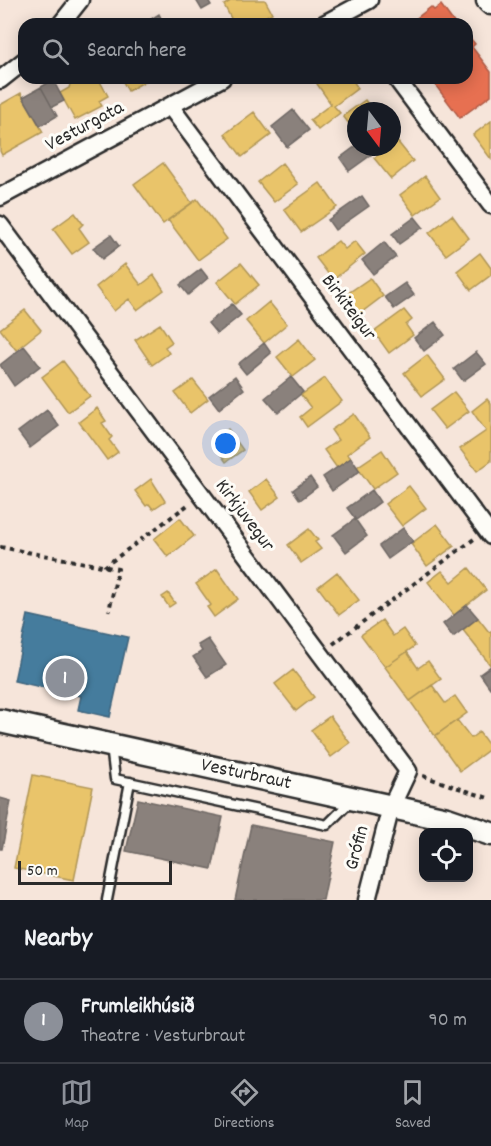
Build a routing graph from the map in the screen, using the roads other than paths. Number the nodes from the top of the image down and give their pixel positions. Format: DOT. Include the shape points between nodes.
graph roads {
  1 [pos="80,0"];
  2 [pos="369,0"];
  3 [pos="66,18"];
  4 [pos="351,18"];
  5 [pos="18,66"];
  6 [pos="0,80"];
  7 [pos="211,84"];
  8 [pos="400,84"];
  9 [pos="170,106"];
  10 [pos="0,197"];
  11 [pos="491,205"];
  12 [pos="0,225"];
  13 [pos="489,533"];
  14 [pos="0,721"];
  15 [pos="111,746"];
  16 [pos="130,782"];
  17 [pos="354,799"];
  18 [pos="391,807"];
  19 [pos="491,834"];
  20 [pos="107,900"];
  21 [pos="367,900"];
  1 -- 3 [label="street"];
  2 -- 4 [label="street"];
  5 -- 6 [label="street"];
  7 -- 9 [label="street, Vesturgata"];
  8 -- 11 [label="street"];
  9 -- 10 [label="street, Vesturgata"];
  9 -- 13 [label="street, Birkiteigur"];
  12 -- 18 [label="street, Kirkjuvegur" via="408,771"];
  14 -- 15 [label="street, Vesturbraut"];
  15 -- 16 [label="lane" via="115,779"];
  15 -- 17 [label="street, Vesturbraut"];
  16 -- 17 [label="lane" via="327,825"];
  16 -- 20 [label="lane"];
  17 -- 18 [label="street, Vesturbraut"];
  18 -- 19 [label="street, Vesturbraut" via="447,819"];
  18 -- 21 [label="street, Grófin"];
}
